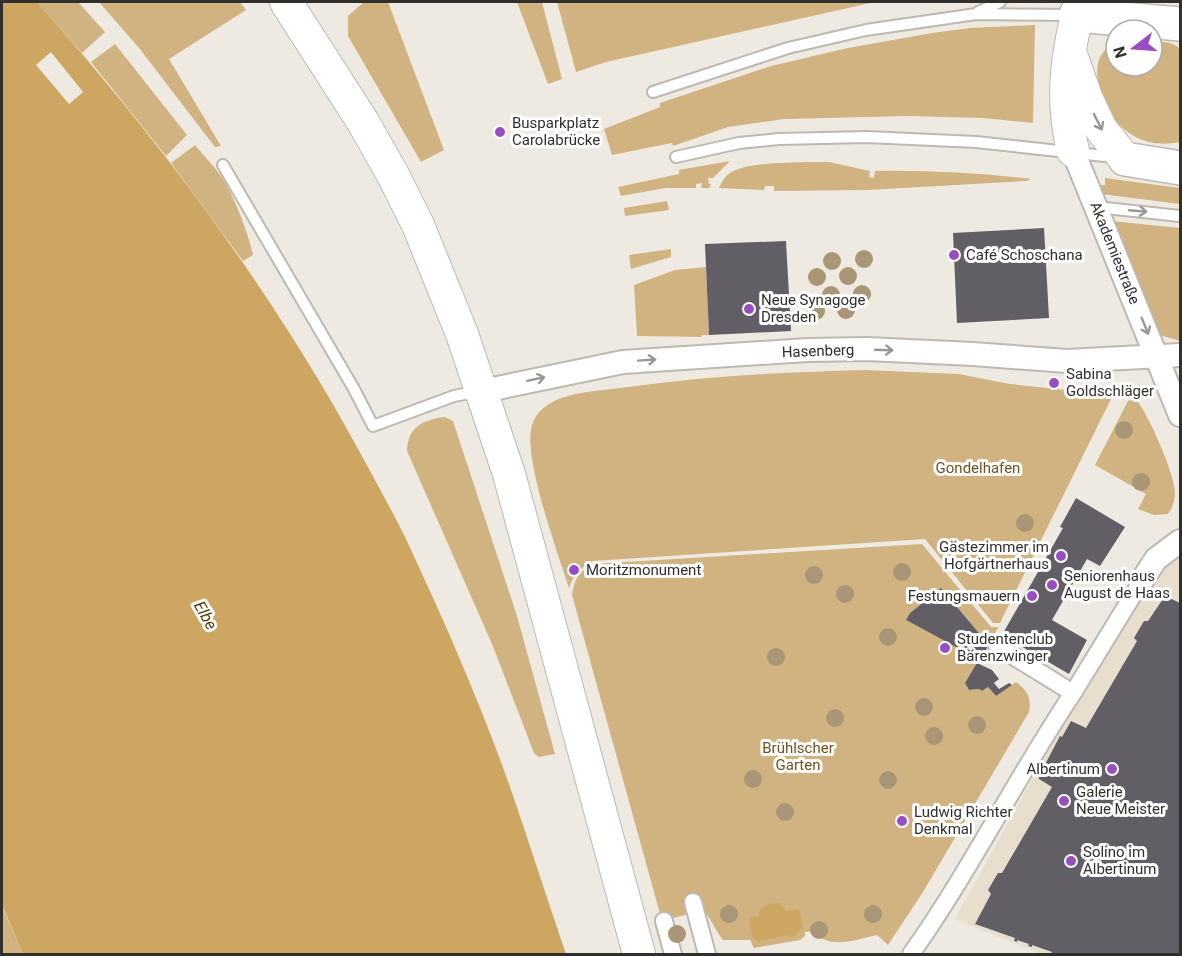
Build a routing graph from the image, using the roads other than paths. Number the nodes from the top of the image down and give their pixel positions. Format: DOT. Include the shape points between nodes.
graph roads {
  1 [pos="1000,2"];
  2 [pos="295,5"];
  3 [pos="1078,8"];
  4 [pos="975,14"];
  5 [pos="1180,24"];
  6 [pos="1069,48"];
  7 [pos="653,92"];
  8 [pos="1073,151"];
  9 [pos="676,157"];
  10 [pos="1160,161"];
  11 [pos="223,165"];
  12 [pos="1095,207"];
  13 [pos="1180,216"];
  14 [pos="1180,355"];
  15 [pos="1157,356"];
  16 [pos="483,391"];
  17 [pos="1180,415"];
  18 [pos="1180,541"];
  19 [pos="1141,582"];
  20 [pos="997,646"];
  21 [pos="1073,693"];
  22 [pos="693,902"];
  23 [pos="664,921"];
  24 [pos="639,954"];
  25 [pos="673,954"];
  26 [pos="707,954"];
  27 [pos="911,954"];
  1 -- 4 [label="lane"];
  2 -- 16 [label="main road" via="414,217"];
  3 -- 4 [label="lane"];
  3 -- 5 [label="main road"];
  3 -- 6 [label="main road"];
  4 -- 7 [label="lane" via="866,30 788,48"];
  6 -- 8 [label="main road" via="1065,81"];
  6 -- 10 [label="main road, one-way" via="1101,129"];
  8 -- 9 [label="lane" via="867,137 739,143"];
  8 -- 10 [label="lane"];
  8 -- 12 [label="street, Akademiestraße"];
  11 -- 16 [label="lane" via="373,426 454,396"];
  12 -- 13 [label="lane, one-way"];
  12 -- 15 [label="street, Akademiestraße, one-way"];
  14 -- 15 [label="street"];
  16 -- 15 [label="street, Hasenberg, one-way" via="623,362 807,350 973,354 1067,361"];
  15 -- 17 [label="street, Akademiestraße"];
  16 -- 24 [label="main road"];
  18 -- 19 [label="street" via="1156,559"];
  19 -- 21 [label="street"];
  20 -- 21 [label="street"];
  21 -- 27 [label="street"];
  22 -- 26 [label="street"];
  23 -- 25 [label="street"];
}
